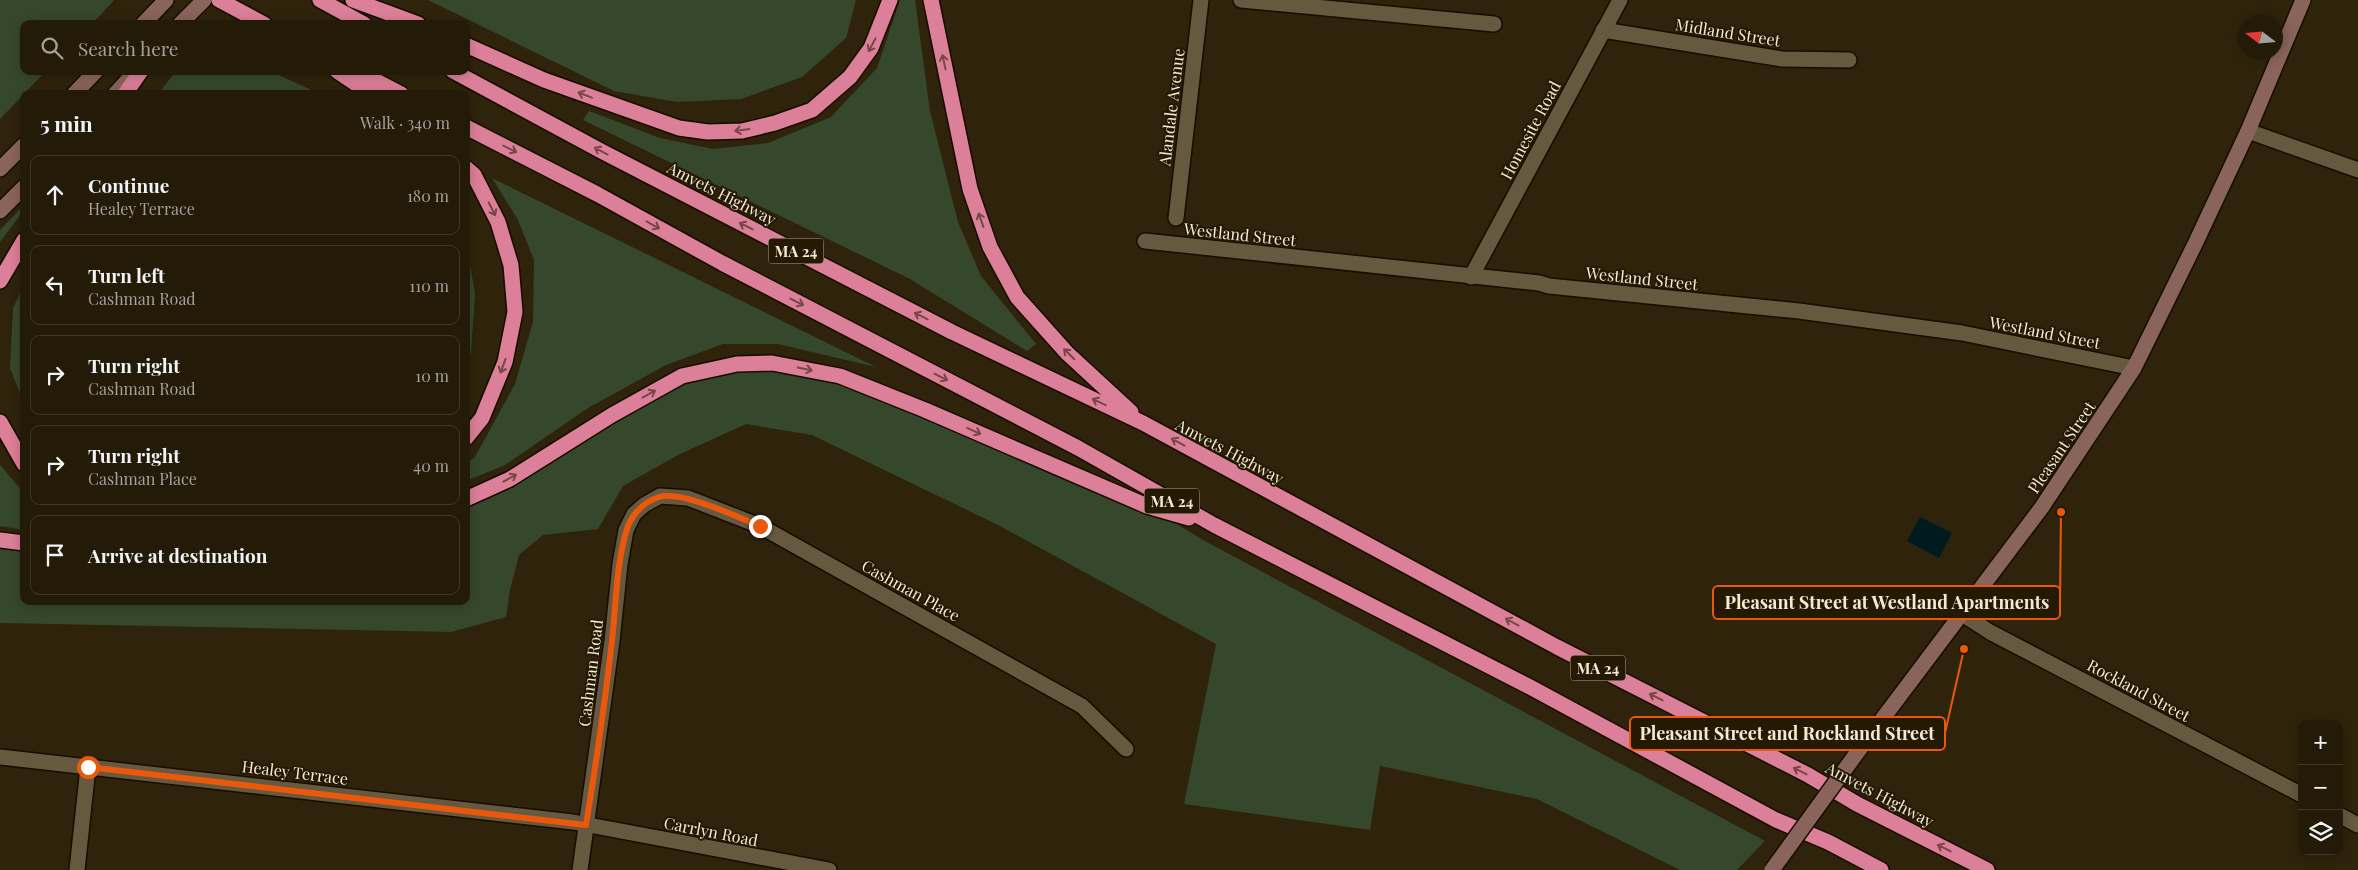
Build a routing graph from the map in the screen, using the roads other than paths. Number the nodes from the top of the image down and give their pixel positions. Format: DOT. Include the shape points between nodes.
graph roads {
  1 [pos="166,0"];
  2 [pos="204,0"];
  3 [pos="219,0"];
  4 [pos="320,0"];
  5 [pos="353,0"];
  6 [pos="890,0"];
  7 [pos="931,0"];
  8 [pos="1201,0"];
  9 [pos="1241,0"];
  10 [pos="1620,0"];
  11 [pos="2303,0"];
  12 [pos="147,20"];
  13 [pos="184,20"];
  14 [pos="256,20"];
  15 [pos="357,20"];
  16 [pos="407,20"];
  17 [pos="1494,24"];
  18 [pos="1603,30"];
  19 [pos="470,47"];
  20 [pos="1849,60"];
  21 [pos="92,75"];
  22 [pos="132,75"];
  23 [pos="138,75"];
  24 [pos="343,75"];
  25 [pos="364,75"];
  26 [pos="461,75"];
  27 [pos="78,90"];
  28 [pos="118,90"];
  29 [pos="128,90"];
  30 [pos="365,90"];
  31 [pos="393,90"];
  32 [pos="470,129"];
  33 [pos="2248,131"];
  34 [pos="20,149"];
  35 [pos="0,169"];
  36 [pos="2358,170"];
  37 [pos="470,172"];
  38 [pos="20,191"];
  39 [pos="0,211"];
  40 [pos="1176,218"];
  41 [pos="1145,241"];
  42 [pos="20,247"];
  43 [pos="1471,277"];
  44 [pos="0,281"];
  45 [pos="2134,368"];
  46 [pos="0,422"];
  47 [pos="1143,423"];
  48 [pos="470,433"];
  49 [pos="20,457"];
  50 [pos="661,496"];
  51 [pos="470,497"];
  52 [pos="1214,525"];
  53 [pos="0,540"];
  54 [pos="20,542"];
  55 [pos="1962,614"];
  56 [pos="1126,749"];
  57 [pos="0,757"];
  58 [pos="88,767"];
  59 [pos="2298,793"];
  60 [pos="2343,817"];
  61 [pos="2358,824"];
  62 [pos="586,825"];
  63 [pos="77,870"];
  64 [pos="580,870"];
  65 [pos="829,870"];
  66 [pos="1772,870"];
  67 [pos="1881,870"];
  68 [pos="1987,870"];
  1 -- 12 [label="main road"];
  2 -- 13 [label="main road"];
  3 -- 14 [label="highway"];
  4 -- 15 [label="highway"];
  5 -- 16 [label="highway"];
  6 -- 19 [label="highway, one-way" via="871,48 850,77 812,110 742,131 708,132 679,128 544,80"];
  47 -- 7 [label="highway, one-way" via="1066,353 1017,297 990,247 970,189"];
  8 -- 40 [label="street, Alandale Avenue"];
  9 -- 17 [label="street"];
  10 -- 18 [label="street, Homesite Road"];
  11 -- 33 [label="main road, Pleasant Street"];
  18 -- 20 [label="street, Midland Street" via="1782,59"];
  18 -- 43 [label="street, Homesite Road"];
  21 -- 27 [label="main road"];
  22 -- 28 [label="main road"];
  23 -- 29 [label="highway"];
  24 -- 30 [label="highway"];
  25 -- 31 [label="highway"];
  47 -- 26 [label="highway, Amvets Highway / MA 24, one-way" via="952,332"];
  32 -- 52 [label="highway, MA 24, one-way" via="1078,448"];
  33 -- 36 [label="street"];
  33 -- 45 [label="main road, Pleasant Street"];
  34 -- 35 [label="main road"];
  37 -- 48 [label="highway, one-way" via="498,222 512,265 515,312 505,362 482,418"];
  38 -- 39 [label="main road"];
  41 -- 43 [label="street, Westland Street"];
  42 -- 44 [label="highway"];
  43 -- 45 [label="street, Westland Street" via="1799,311 1962,333"];
  45 -- 55 [label="main road, Pleasant Street" via="2042,507"];
  46 -- 49 [label="highway"];
  68 -- 47 [label="highway, Amvets Highway / MA 24, one-way" via="1557,647"];
  50 -- 56 [label="street, Cashman Place" via="688,498 760,526 1082,706"];
  50 -- 62 [label="street, Cashman Road" via="634,514 626,530"];
  51 -- 52 [label="highway, one-way" via="510,479 612,415 682,376 737,364 772,363 840,376 1147,506"];
  52 -- 67 [label="highway, MA 24" via="1530,687 1776,820"];
  53 -- 54 [label="highway"];
  55 -- 59 [label="street, Rockland Street" via="1990,632"];
  55 -- 66 [label="main road, Pleasant Street, bridge"];
  57 -- 58 [label="street, Healey Terrace"];
  58 -- 62 [label="street, Healey Terrace"];
  58 -- 63 [label="street"];
  60 -- 61 [label="street"];
  62 -- 64 [label="street, Cashman Road"];
  62 -- 65 [label="street, Carrlyn Road"];
}
